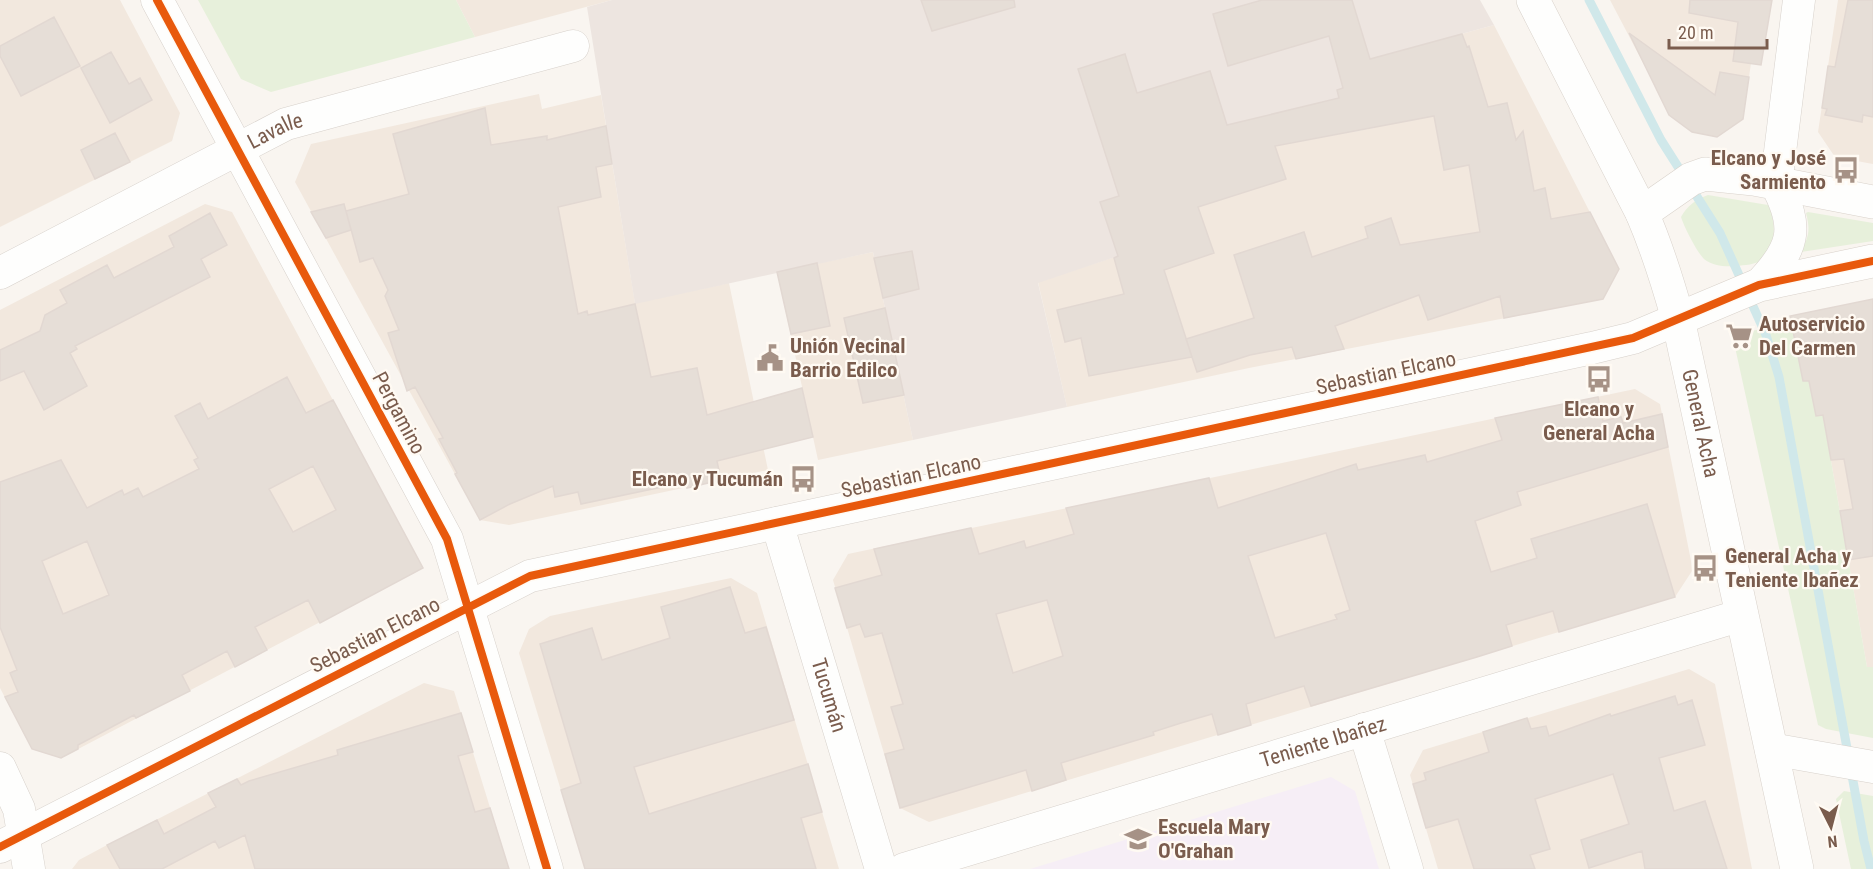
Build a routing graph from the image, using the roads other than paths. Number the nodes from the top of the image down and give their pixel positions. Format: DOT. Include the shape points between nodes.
graph roads {
  1 [pos="157,0"];
  2 [pos="1533,0"];
  3 [pos="1799,0"];
  4 [pos="573,46"];
  5 [pos="237,149"];
  6 [pos="1776,184"];
  7 [pos="1873,202"];
  8 [pos="1642,213"];
  9 [pos="1873,261"];
  10 [pos="0,273"];
  11 [pos="1759,285"];
  12 [pos="1678,319"];
  13 [pos="777,523"];
  14 [pos="467,608"];
  15 [pos="1742,615"];
  16 [pos="1364,729"];
  17 [pos="1771,748"];
  18 [pos="1873,767"];
  19 [pos="0,768"];
  20 [pos="12,841"];
  21 [pos="29,869"];
  22 [pos="547,869"];
  23 [pos="881,869"];
  24 [pos="904,869"];
  25 [pos="1407,869"];
  26 [pos="1797,869"];
  1 -- 5 [label="street, Pergamino"];
  2 -- 8 [label="main road, General Acha"];
  3 -- 6 [label="street"];
  4 -- 5 [label="street, Lavalle" via="286,124"];
  5 -- 10 [label="street, Lavalle"];
  5 -- 14 [label="street, Pergamino" via="447,539"];
  6 -- 7 [label="main road"];
  6 -- 8 [label="main road" via="1700,175"];
  6 -- 11 [label="street" via="1789,212 1791,238"];
  8 -- 12 [label="main road, General Acha"];
  9 -- 11 [label="main road, Sebastian Elcano"];
  11 -- 12 [label="main road, Sebastian Elcano"];
  12 -- 13 [label="street, Sebastian Elcano" via="1613,343"];
  12 -- 15 [label="main road, General Acha"];
  13 -- 14 [label="street, Sebastian Elcano" via="530,576"];
  13 -- 23 [label="street, Tucumán"];
  14 -- 20 [label="street, Sebastian Elcano"];
  14 -- 22 [label="street, Pergamino"];
  15 -- 16 [label="street, Teniente Ibañez"];
  15 -- 17 [label="main road, General Acha"];
  16 -- 24 [label="street, Teniente Ibañez"];
  16 -- 25 [label="street"];
  17 -- 18 [label="street"];
  17 -- 26 [label="main road, General Acha"];
  19 -- 20 [label="street" via="19,809"];
  20 -- 21 [label="street"];
}
